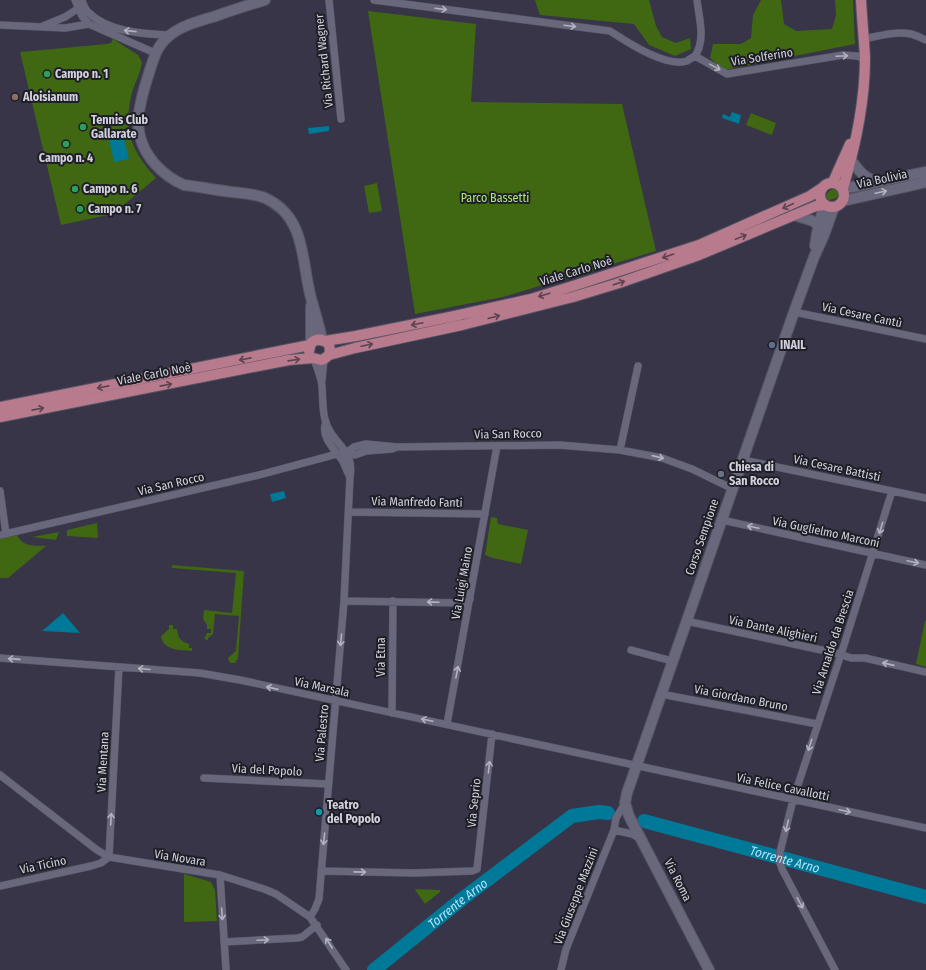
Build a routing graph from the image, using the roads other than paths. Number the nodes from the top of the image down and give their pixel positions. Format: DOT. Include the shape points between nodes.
graph roads {
  1 [pos="76,0"];
  2 [pos="265,0"];
  3 [pos="329,0"];
  4 [pos="374,0"];
  5 [pos="697,0"];
  6 [pos="861,0"];
  7 [pos="414,3"];
  8 [pos="82,6"];
  9 [pos="82,16"];
  10 [pos="89,24"];
  11 [pos="0,25"];
  12 [pos="41,27"];
  13 [pos="76,27"];
  14 [pos="169,35"];
  15 [pos="863,39"];
  16 [pos="926,40"];
  17 [pos="156,53"];
  18 [pos="695,56"];
  19 [pos="865,59"];
  20 [pos="341,119"];
  21 [pos="856,130"];
  22 [pos="851,160"];
  23 [pos="926,172"];
  24 [pos="833,182"];
  25 [pos="878,182"];
  26 [pos="926,182"];
  27 [pos="822,188"];
  28 [pos="843,188"];
  29 [pos="843,201"];
  30 [pos="829,206"];
  31 [pos="794,215"];
  32 [pos="819,226"];
  33 [pos="814,257"];
  34 [pos="311,298"];
  35 [pos="794,312"];
  36 [pos="926,339"];
  37 [pos="323,340"];
  38 [pos="311,344"];
  39 [pos="320,358"];
  40 [pos="638,366"];
  41 [pos="0,407"];
  42 [pos="0,417"];
  43 [pos="326,422"];
  44 [pos="497,446"];
  45 [pos="620,450"];
  46 [pos="347,452"];
  47 [pos="338,454"];
  48 [pos="743,460"];
  49 [pos="350,477"];
  50 [pos="733,489"];
  51 [pos="0,491"];
  52 [pos="892,491"];
  53 [pos="926,498"];
  54 [pos="349,512"];
  55 [pos="486,514"];
  56 [pos="722,520"];
  57 [pos="3,535"];
  58 [pos="873,554"];
  59 [pos="926,565"];
  60 [pos="470,599"];
  61 [pos="344,601"];
  62 [pos="393,601"];
  63 [pos="686,621"];
  64 [pos="631,650"];
  65 [pos="840,654"];
  66 [pos="0,658"];
  67 [pos="672,661"];
  68 [pos="119,667"];
  69 [pos="926,672"];
  70 [pos="661,694"];
  71 [pos="335,701"];
  72 [pos="392,713"];
  73 [pos="447,724"];
  74 [pos="817,724"];
  75 [pos="492,734"];
  76 [pos="636,766"];
  77 [pos="0,775"];
  78 [pos="204,778"];
  79 [pos="328,784"];
  80 [pos="793,800"];
  81 [pos="625,803"];
  82 [pos="926,828"];
  83 [pos="614,830"];
  84 [pos="641,839"];
  85 [pos="97,850"];
  86 [pos="109,857"];
  87 [pos="91,866"];
  88 [pos="321,872"];
  89 [pos="220,875"];
  90 [pos="0,886"];
  91 [pos="310,917"];
  92 [pos="317,925"];
  93 [pos="224,942"];
  94 [pos="226,970"];
  95 [pos="346,970"];
  96 [pos="562,970"];
  97 [pos="709,970"];
  98 [pos="835,970"];
  1 -- 8 [label="street"];
  2 -- 14 [label="street" via="185,26"];
  3 -- 20 [label="street, Via Richard Wagner"];
  4 -- 7 [label="street"];
  5 -- 18 [label="street" via="701,41"];
  6 -- 15 [label="main road"];
  7 -- 18 [label="street, one-way" via="610,31 640,50 660,58 686,61"];
  8 -- 9 [label="street"];
  8 -- 12 [label="street" via="65,17"];
  14 -- 8 [label="street, one-way" via="123,31 99,21"];
  9 -- 10 [label="street"];
  9 -- 13 [label="street"];
  10 -- 13 [label="street"];
  10 -- 17 [label="street"];
  11 -- 12 [label="street"];
  12 -- 13 [label="street"];
  14 -- 17 [label="street"];
  15 -- 16 [label="street" via="902,33"];
  15 -- 19 [label="main road"];
  17 -- 34 [label="street" via="138,117 140,140 147,155 163,173 184,185 254,194 280,208 293,222 299,236"];
  18 -- 19 [label="street, Via Solferino, one-way" via="727,74 843,55"];
  19 -- 21 [label="main road"];
  21 -- 22 [label="main road"];
  21 -- 24 [label="main road"];
  22 -- 25 [label="street, Via Bolivia" via="862,175"];
  22 -- 28 [label="main road"];
  23 -- 25 [label="street, Via Bolivia"];
  24 -- 27 [label="main road"];
  24 -- 28 [label="main road"];
  25 -- 28 [label="street, Via Bolivia"];
  29 -- 26 [label="street, Via Bolivia, one-way"];
  27 -- 30 [label="main road" via="821,199"];
  27 -- 37 [label="main road, Viale Carlo Noè, one-way" via="810,196 699,245 531,299 356,336"];
  28 -- 29 [label="main road"];
  29 -- 30 [label="main road" via="841,204"];
  30 -- 31 [label="main road, Viale Carlo Noè" via="816,206"];
  30 -- 32 [label="street, Corso Sempione"];
  30 -- 33 [label="street, Corso Sempione" via="824,236"];
  31 -- 32 [label="street" via="813,221"];
  39 -- 31 [label="main road, Viale Carlo Noè, one-way" via="573,297 699,255"];
  32 -- 33 [label="street, Corso Sempione"];
  33 -- 35 [label="street, Corso Sempione"];
  34 -- 37 [label="street"];
  34 -- 38 [label="street"];
  35 -- 36 [label="street, Via Cesare Cantù"];
  35 -- 48 [label="street, Corso Sempione"];
  37 -- 38 [label="main road, Viale Carlo Noè" via="317,339"];
  37 -- 39 [label="main road" via="330,348"];
  38 -- 39 [label="main road" via="309,352"];
  38 -- 41 [label="main road, Viale Carlo Noè, one-way"];
  42 -- 39 [label="main road, Viale Carlo Noè, one-way" via="289,360"];
  39 -- 43 [label="street, Via Palestro"];
  40 -- 45 [label="street"];
  43 -- 46 [label="street, Via Palestro" via="332,435"];
  43 -- 47 [label="street, Via Palestro" via="323,428 325,435"];
  44 -- 45 [label="street, Via San Rocco" via="560,444"];
  44 -- 46 [label="street, Via San Rocco" via="397,447 366,444"];
  44 -- 55 [label="street, Via Luigi Maino"];
  45 -- 50 [label="street, Via San Rocco, one-way" via="662,458"];
  46 -- 47 [label="street, Via San Rocco"];
  46 -- 49 [label="street, Via Palestro" via="352,468"];
  47 -- 49 [label="street, Via Palestro"];
  47 -- 57 [label="street, Via San Rocco"];
  48 -- 50 [label="street, Corso Sempione"];
  48 -- 52 [label="street, Via Cesare Battisti"];
  49 -- 54 [label="street, Via Palestro"];
  50 -- 56 [label="street, Corso Sempione"];
  51 -- 57 [label="street"];
  52 -- 53 [label="street, Via Cesare Battisti"];
  52 -- 58 [label="street, Via Arnaldo da Brescia, one-way"];
  54 -- 55 [label="street, Via Manfredo Fanti"];
  54 -- 61 [label="street, Via Palestro"];
  55 -- 60 [label="street, Via Luigi Maino"];
  58 -- 56 [label="street, Via Guglielmo Marconi, one-way"];
  56 -- 63 [label="street, Corso Sempione"];
  58 -- 59 [label="street, Via Guglielmo Marconi, one-way"];
  58 -- 65 [label="street, Via Arnaldo da Brescia"];
  60 -- 62 [label="street, one-way" via="464,603"];
  73 -- 60 [label="street, Via Luigi Maino, one-way"];
  61 -- 62 [label="street"];
  61 -- 71 [label="street, Via Palestro, one-way"];
  62 -- 72 [label="street, Via Etna"];
  63 -- 65 [label="street, Via Dante Alighieri"];
  63 -- 67 [label="street, Corso Sempione"];
  64 -- 67 [label="street"];
  69 -- 65 [label="street, Via Dante Alighieri, one-way"];
  65 -- 74 [label="street, Via Arnaldo da Brescia"];
  68 -- 66 [label="street, Via Marsala, one-way"];
  67 -- 70 [label="street, Corso Sempione"];
  71 -- 68 [label="street, Via Marsala, one-way" via="200,673"];
  86 -- 68 [label="street, Via Mentana, one-way"];
  70 -- 74 [label="street, Via Giordano Bruno"];
  70 -- 76 [label="street, Corso Sempione"];
  71 -- 72 [label="street, Via Marsala"];
  71 -- 79 [label="street, Via Palestro"];
  73 -- 72 [label="street, Via Marsala, one-way"];
  73 -- 75 [label="street, Via Marsala"];
  74 -- 80 [label="street, Via Arnaldo da Brescia, one-way"];
  75 -- 76 [label="street, Via Marsala"];
  88 -- 75 [label="street, Via Seprio, one-way" via="414,873 472,871 477,868"];
  76 -- 80 [label="street, Via Felice Cavallotti"];
  76 -- 81 [label="street, Corso Sempione"];
  77 -- 85 [label="street, Via Novara"];
  78 -- 79 [label="street, Via del Popolo"];
  79 -- 88 [label="street, Via Palestro, one-way"];
  80 -- 82 [label="street, Via Felice Cavallotti, one-way"];
  80 -- 98 [label="street, Via Arnaldo da Brescia, one-way" via="780,852 780,863"];
  81 -- 83 [label="street, Via Giuseppe Mazzini" via="616,818"];
  81 -- 84 [label="street, Via Roma"];
  83 -- 84 [label="street"];
  83 -- 96 [label="street, Via Giuseppe Mazzini" via="566,949"];
  84 -- 97 [label="street, Via Roma"];
  85 -- 86 [label="street, Via Novara"];
  85 -- 87 [label="street"];
  86 -- 87 [label="street, Via Ticino"];
  86 -- 89 [label="street, Via Novara"];
  87 -- 90 [label="street, Via Ticino"];
  88 -- 91 [label="street, Via Palestro" via="319,899"];
  89 -- 91 [label="street, Via Novara" via="264,889 291,903"];
  89 -- 93 [label="street, one-way"];
  91 -- 92 [label="street, Via Novara"];
  93 -- 92 [label="street, one-way" via="297,938 306,935"];
  95 -- 92 [label="street, Via Novara, one-way"];
  93 -- 94 [label="street"];
}
